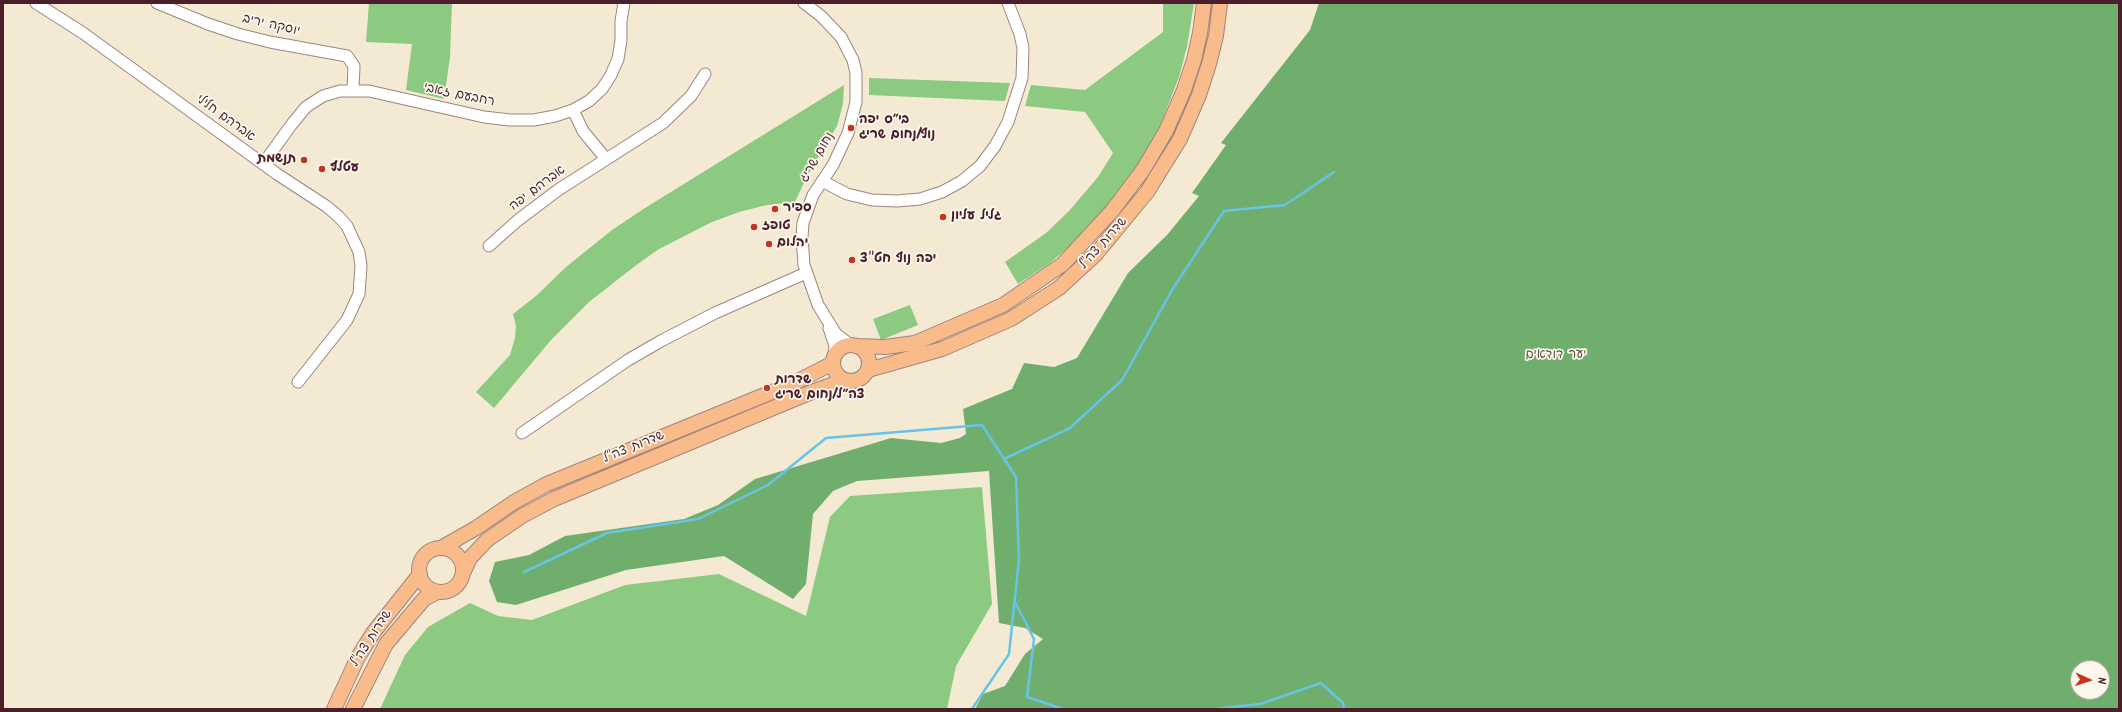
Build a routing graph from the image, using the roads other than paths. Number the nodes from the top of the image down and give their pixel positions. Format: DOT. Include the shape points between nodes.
graph roads {
  1 [pos="36,3"];
  2 [pos="157,3"];
  3 [pos="615,3"];
  4 [pos="624,3"];
  5 [pos="804,3"];
  6 [pos="1008,3"];
  7 [pos="1204,3"];
  8 [pos="1220,3"];
  9 [pos="621,21"];
  10 [pos="705,74"];
  11 [pos="353,90"];
  12 [pos="573,110"];
  13 [pos="606,159"];
  14 [pos="264,164"];
  15 [pos="822,181"];
  16 [pos="489,246"];
  17 [pos="806,273"];
  18 [pos="825,318"];
  19 [pos="854,346"];
  20 [pos="834,361"];
  21 [pos="868,370"];
  22 [pos="845,380"];
  23 [pos="298,382"];
  24 [pos="522,433"];
  25 [pos="441,548"];
  26 [pos="463,572"];
  27 [pos="420,574"];
  28 [pos="437,592"];
  29 [pos="334,709"];
  30 [pos="353,709"];
  1 -- 14 [label="street, אברהם חלילי" via="83,33"];
  2 -- 11 [label="street, יוסקה יריב" via="238,34 289,46 343,54 354,66"];
  3 -- 9 [label="street, רחבעם זאבי"];
  4 -- 9 [label="street, רחבעם זאבי"];
  5 -- 15 [label="street, נחום שריג" via="841,36 853,60 856,73 856,102 848,133 842,149"];
  6 -- 15 [label="street" via="1023,48 1022,78 1008,122 996,146 980,166 962,181 942,192 906,201 872,200 847,194"];
  7 -- 19 [label="main road, שדרות צה\"ל" via="1194,60 1166,131 1143,170 1112,211 1063,264 1003,305 922,340 885,347"];
  8 -- 21 [label="main road, שדרות צה\"ל" via="1209,64 1189,121 1156,179 1096,254 1059,288 1011,319 942,349"];
  9 -- 12 [label="street, רחבעם זאבי" via="618,59 611,75 597,93"];
  10 -- 13 [label="street, אברהם יפה" via="691,96 673,114 641,138"];
  11 -- 12 [label="street, רחבעם זאבי" via="369,91 484,117 510,120 534,120"];
  11 -- 14 [label="street, רחבעם זאבי" via="331,92 306,107"];
  12 -- 13 [label="street" via="583,131"];
  13 -- 16 [label="street, אברהם יפה" via="543,201"];
  14 -- 23 [label="street, אברהם חלילי" via="338,216 354,239 361,266 359,294 347,320"];
  15 -- 17 [label="street, נחום שריג" via="813,195 803,223 802,251"];
  17 -- 18 [label="street, נחום שריג"];
  17 -- 24 [label="street" via="715,313 661,341 628,360"];
  18 -- 19 [label="street, נחום שריג" via="836,334"];
  18 -- 20 [label="street, נחום שריג" via="834,342"];
  19 -- 20 [label="main road" via="839,350"];
  19 -- 21 [label="main road" via="868,356"];
  20 -- 22 [label="main road" via="836,373"];
  20 -- 25 [label="main road, שדרות צה\"ל" via="794,383 547,484"];
  21 -- 22 [label="main road" via="859,380"];
  22 -- 26 [label="main road, שדרות צה\"ל" via="554,499 522,516 487,540 470,558"];
  25 -- 26 [label="main road" via="455,553"];
  25 -- 27 [label="main road" via="424,557 419,568"];
  26 -- 28 [label="main road" via="461,579 451,590"];
  27 -- 28 [label="main road" via="426,586"];
  27 -- 29 [label="main road, שדרות צה\"ל" via="372,633"];
  28 -- 30 [label="main road, שדרות צה\"ל" via="424,599 386,644"];
}
